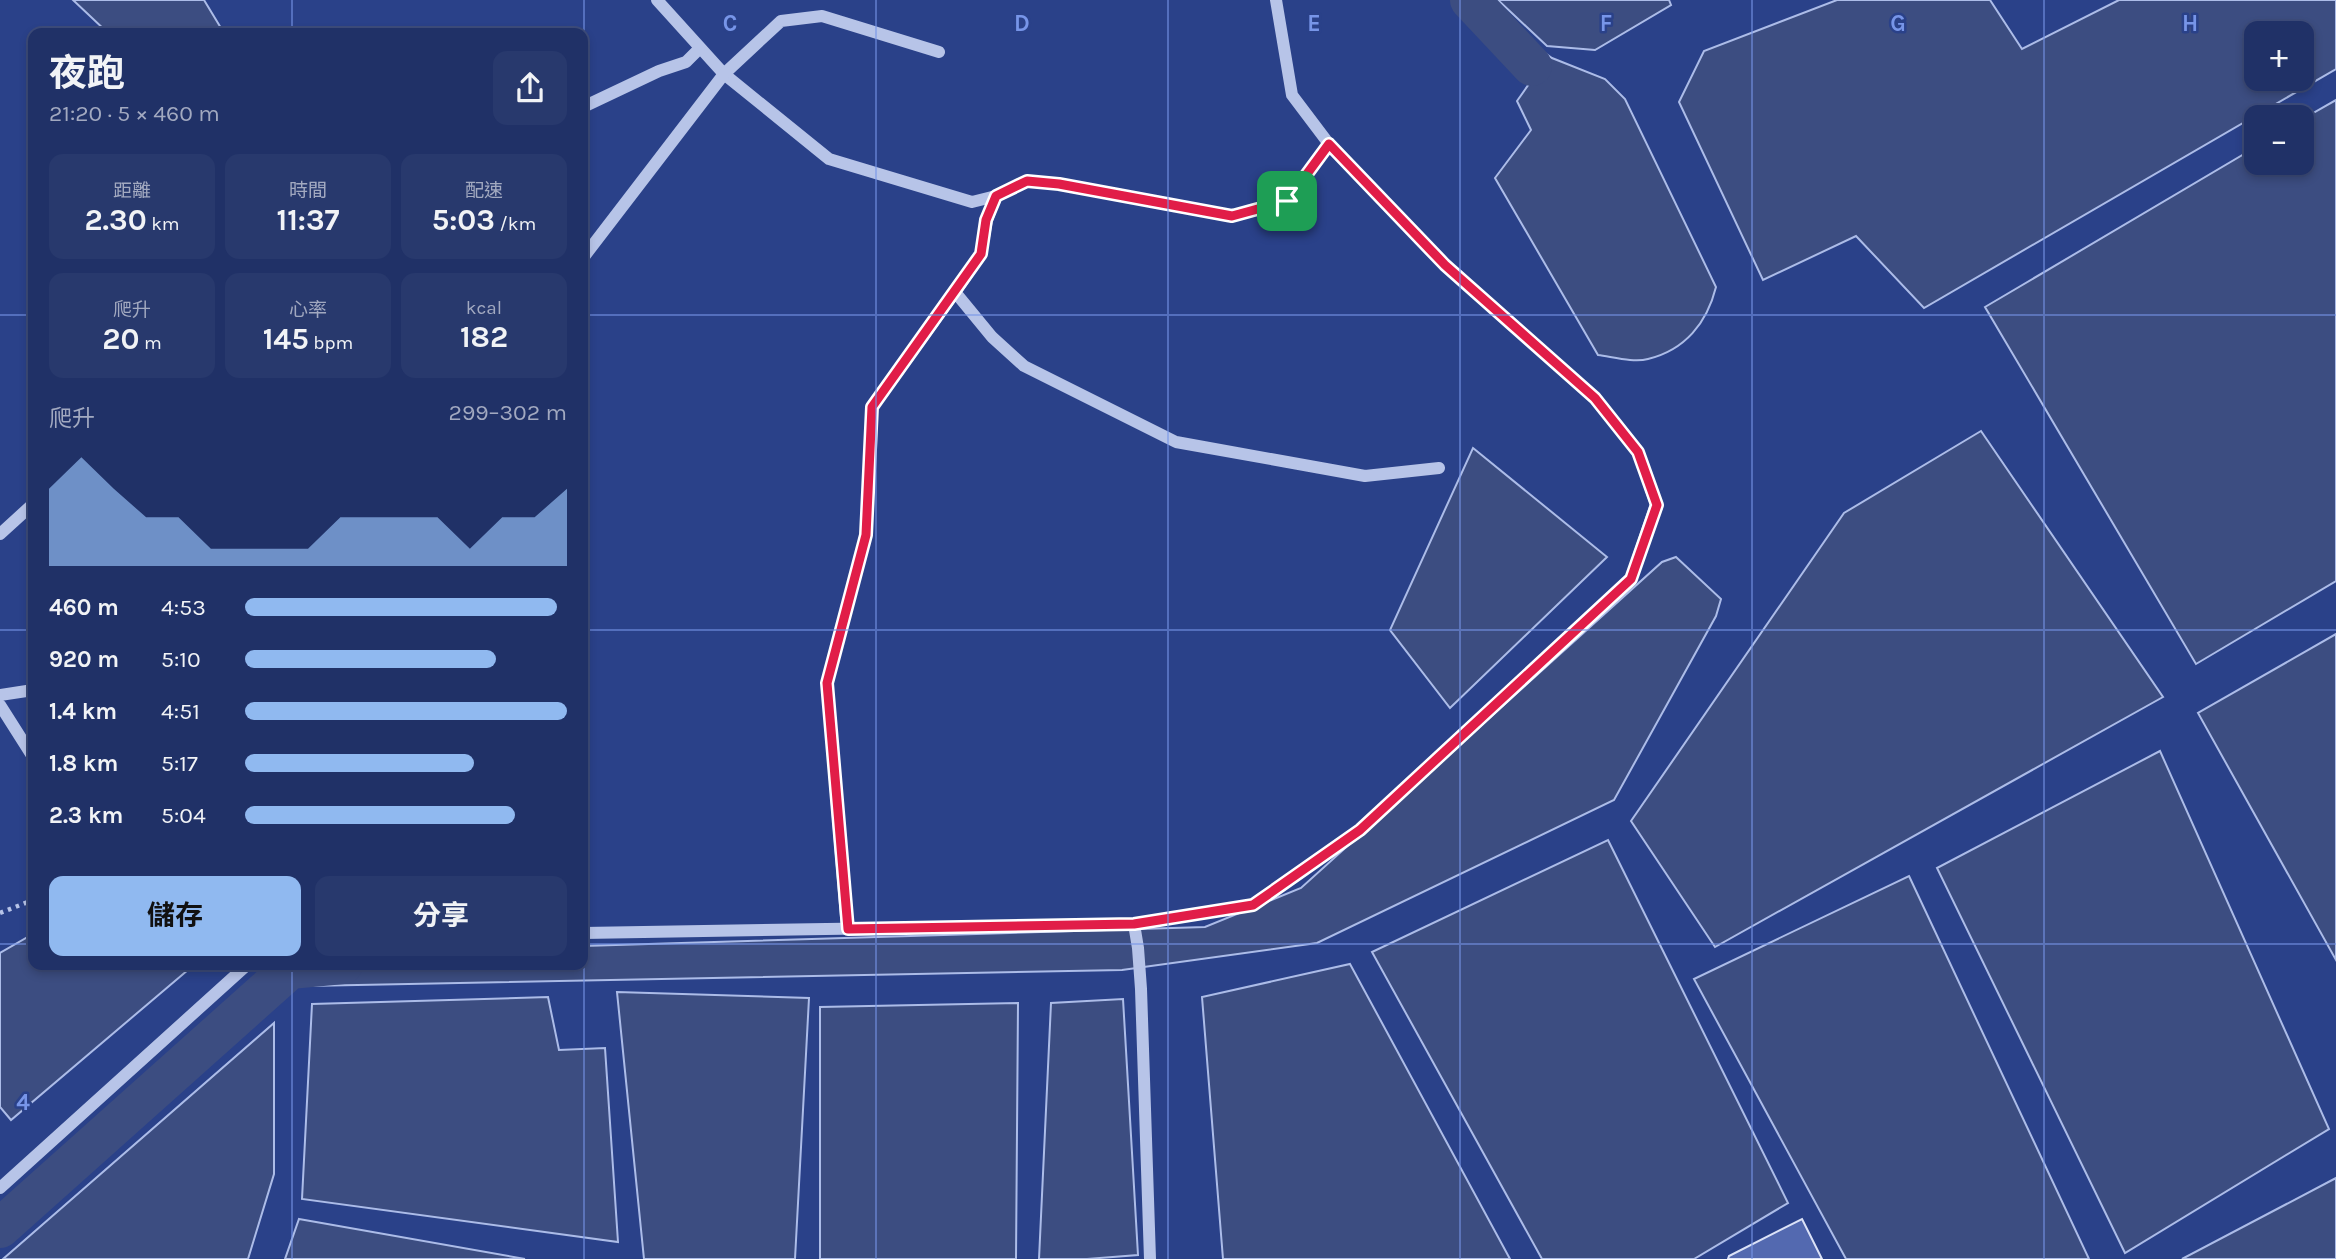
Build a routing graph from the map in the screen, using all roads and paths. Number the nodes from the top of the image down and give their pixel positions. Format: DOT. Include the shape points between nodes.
graph roads {
  1 [pos="657,0"];
  2 [pos="1276,0"];
  3 [pos="699,49"];
  4 [pos="939,52"];
  5 [pos="724,74"];
  6 [pos="588,105"];
  7 [pos="1329,144"];
  8 [pos="996,196"];
  9 [pos="588,251"];
  10 [pos="955,292"];
  11 [pos="1439,468"];
  12 [pos="28,509"];
  13 [pos="0,534"];
  14 [pos="28,691"];
  15 [pos="0,695"];
  16 [pos="0,705"];
  17 [pos="28,749"];
  18 [pos="28,902"];
  19 [pos="0,913"];
  20 [pos="1134,924"];
  21 [pos="848,929"];
  22 [pos="588,933"];
  23 [pos="241,970"];
  24 [pos="0,1188"];
  25 [pos="1150,1259"];
  1 -- 3 [label="street"];
  2 -- 7 [label="street" via="1292,95"];
  3 -- 5 [label="street"];
  3 -- 6 [label="street" via="686,62"];
  4 -- 5 [label="street" via="822,16 781,20"];
  5 -- 8 [label="street" via="829,159 972,202"];
  5 -- 9 [label="street"];
  7 -- 8 [label="street" via="1287,201 1232,216 1027,181"];
  7 -- 20 [label="street" via="1445,265 1595,398 1638,452 1657,505 1631,579 1360,830 1253,905"];
  8 -- 10 [label="street" via="986,220 981,254"];
  10 -- 11 [label="street" via="992,337 1024,366 1176,442 1366,476"];
  10 -- 21 [label="street" via="872,407 866,535 827,683"];
  12 -- 13 [label="street"];
  14 -- 15 [label="street"];
  16 -- 17 [label="street"];
  18 -- 19 [label="path"];
  20 -- 21 [label="street"];
  20 -- 25 [label="street"];
  21 -- 22 [label="street"];
  23 -- 24 [label="street"];
}
